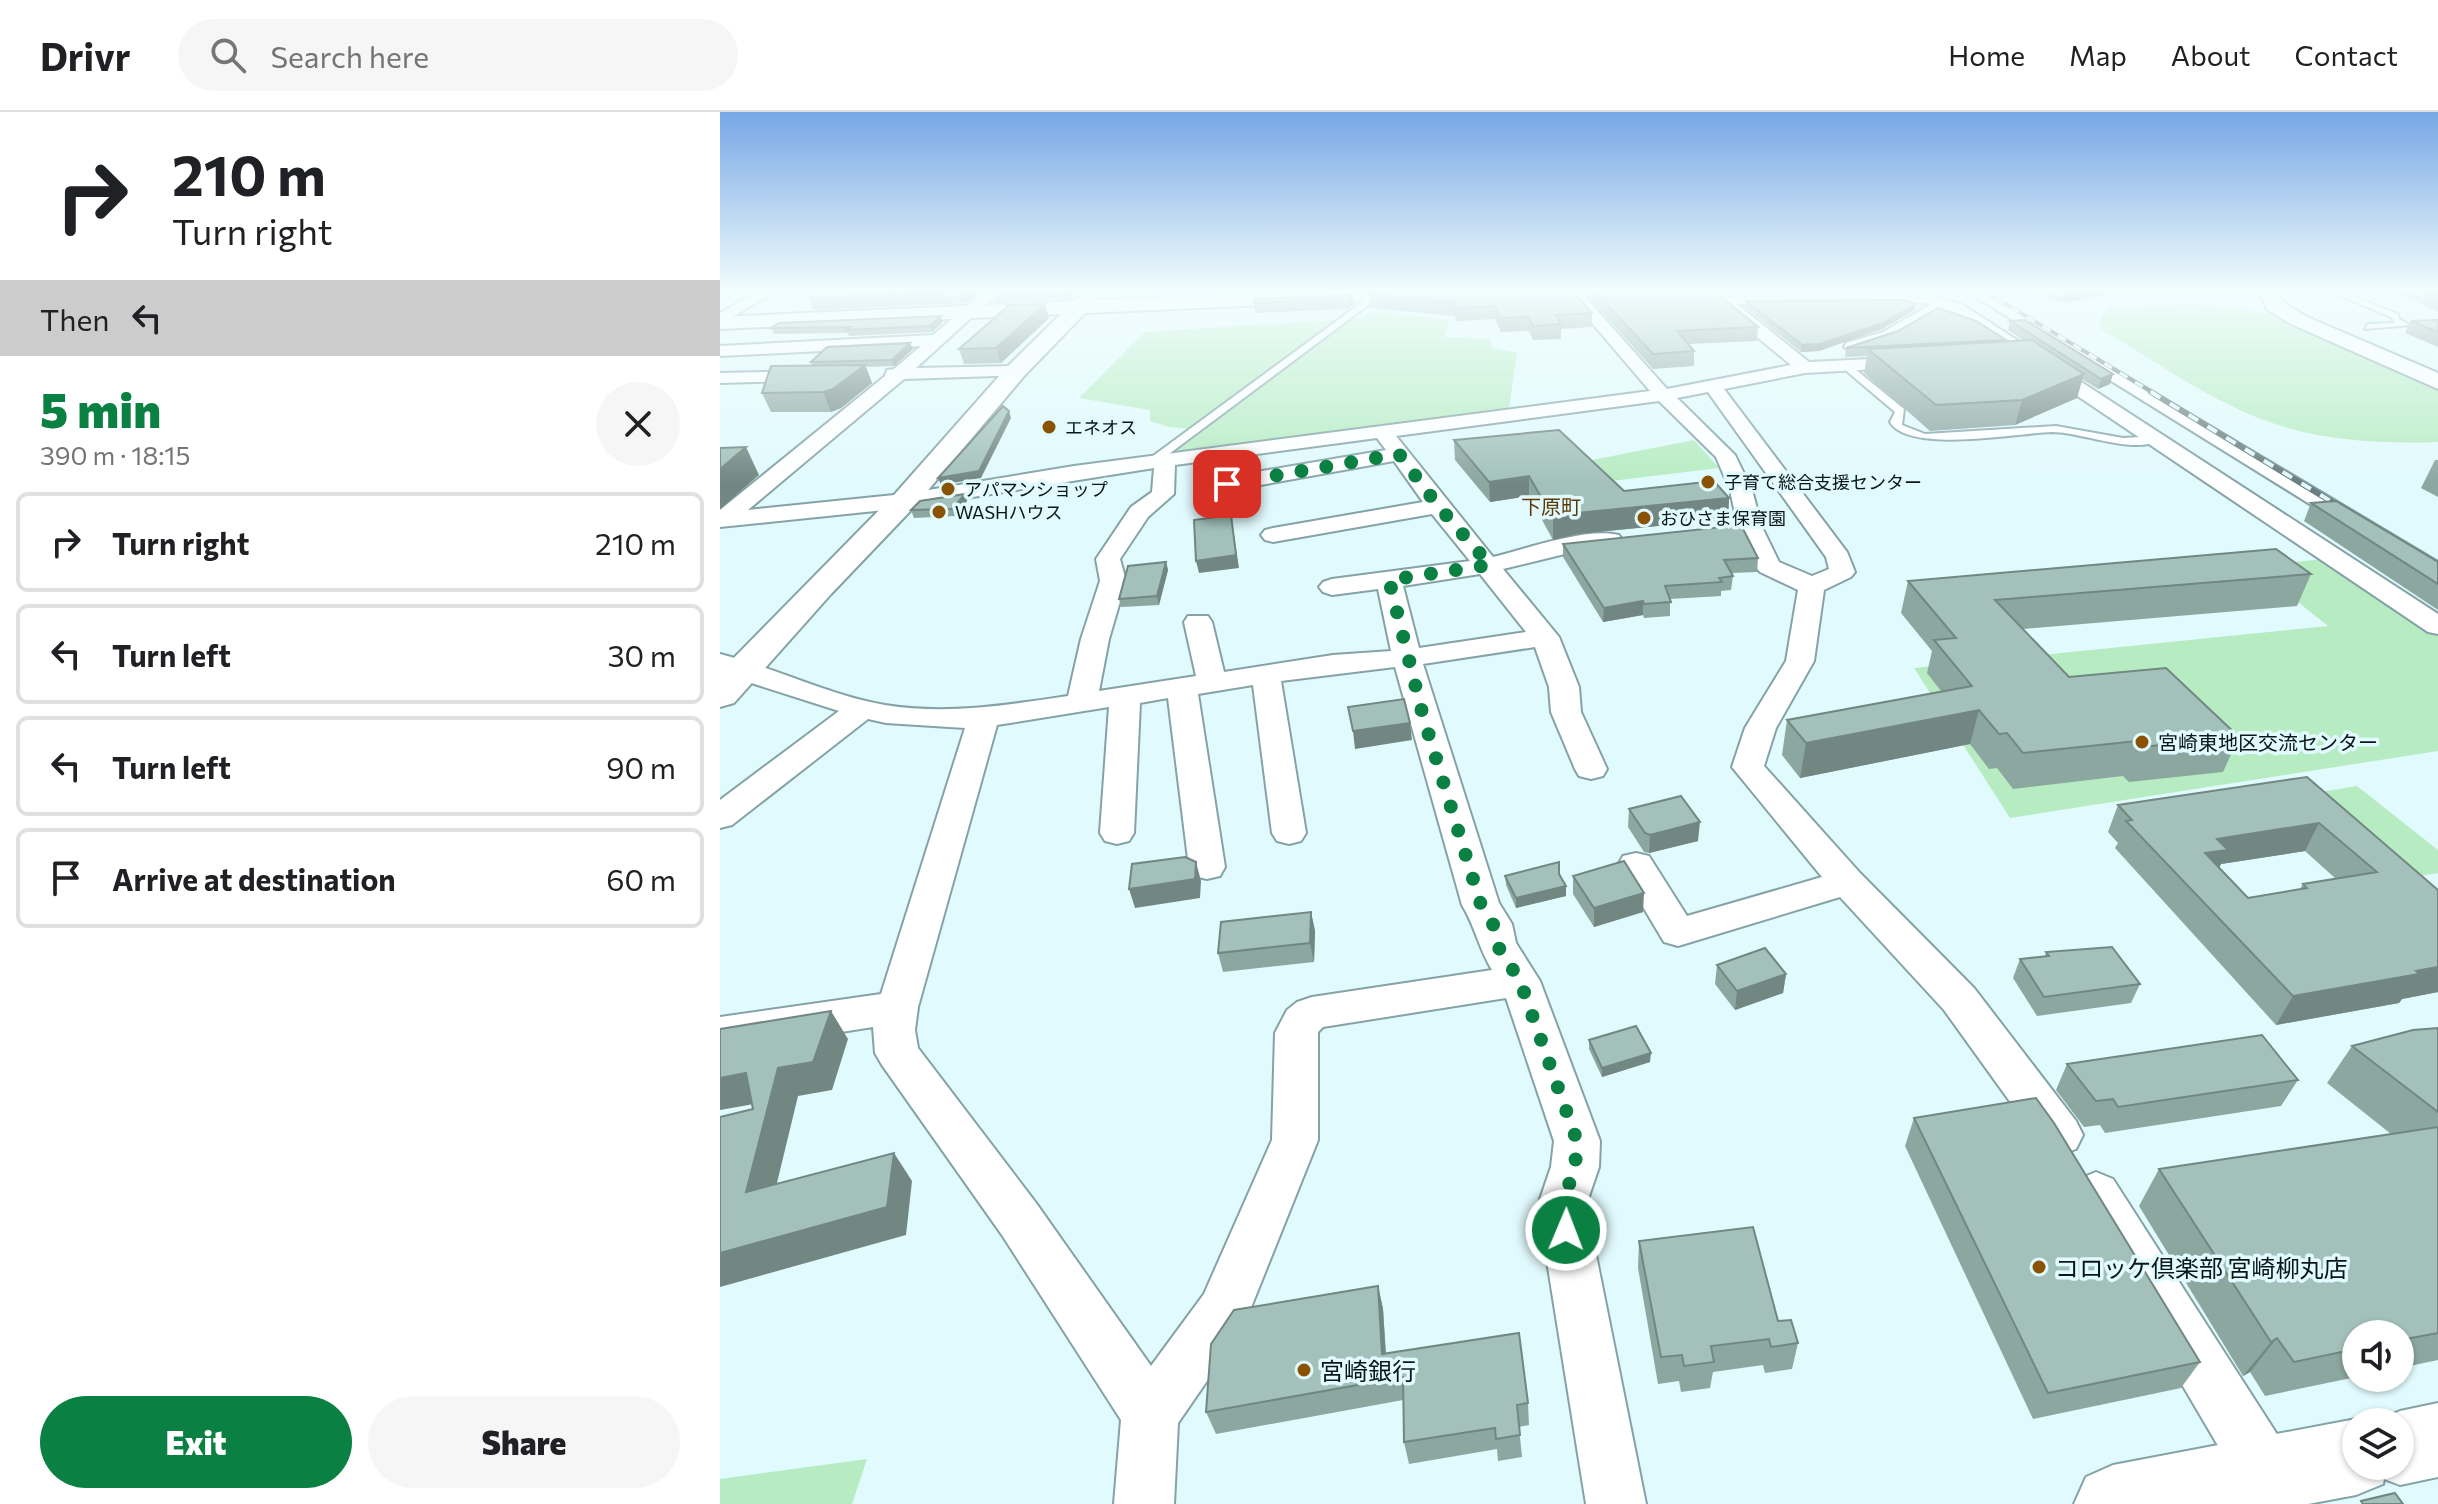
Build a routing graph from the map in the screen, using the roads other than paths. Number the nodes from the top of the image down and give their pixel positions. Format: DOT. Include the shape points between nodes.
graph roads {
  1 [pos="922,354"];
  2 [pos="1033,354"];
  3 [pos="1300,354"];
  4 [pos="1627,354"];
  5 [pos="1787,354"];
  6 [pos="1825,354"];
  7 [pos="2028,354"];
  8 [pos="2077,354"];
  9 [pos="2375,354"];
  10 [pos="2031,356"];
  11 [pos="2000,358"];
  12 [pos="1923,362"];
  13 [pos="1802,366"];
  14 [pos="1846,366"];
  15 [pos="1016,371"];
  16 [pos="900,373"];
  17 [pos="871,374"];
  18 [pos="827,376"];
  19 [pos="720,378"];
  20 [pos="2438,382"];
  21 [pos="1712,385"];
  22 [pos="1663,395"];
  23 [pos="1383,432"];
  24 [pos="2157,439"];
  25 [pos="1399,454"];
  26 [pos="1154,463"];
  27 [pos="1227,484"];
  28 [pos="904,501"];
  29 [pos="1438,506"];
  30 [pos="722,520"];
  31 [pos="1750,527"];
  32 [pos="1718,530"];
  33 [pos="1273,535"];
  34 [pos="1640,538"];
  35 [pos="1490,565"];
  36 [pos="2438,573"];
  37 [pos="1389,580"];
  38 [pos="1812,586"];
  39 [pos="1332,587"];
  40 [pos="1198,622"];
  41 [pos="2438,626"];
  42 [pos="1545,637"];
  43 [pos="1407,658"];
  44 [pos="728,671"];
  45 [pos="1266,676"];
  46 [pos="1197,686"];
  47 [pos="720,695"];
  48 [pos="1125,696"];
  49 [pos="1082,702"];
  50 [pos="863,708"];
  51 [pos="984,717"];
  52 [pos="1591,769"];
  53 [pos="720,817"];
  54 [pos="1117,833"];
  55 [pos="1289,833"];
  56 [pos="1636,865"];
  57 [pos="1207,867"];
  58 [pos="1847,882"];
  59 [pos="1520,981"];
  60 [pos="897,1007"];
  61 [pos="720,1034"];
  62 [pos="1150,1414"];
  63 [pos="2438,1440"];
  64 [pos="2414,1445"];
  65 [pos="2342,1460"];
  66 [pos="2268,1474"];
  67 [pos="1144,1504"];
  68 [pos="1616,1504"];
  69 [pos="2113,1504"];
  1 -- 16 [label="street"];
  2 -- 15 [label="street"];
  3 -- 26 [label="lane"];
  4 -- 22 [label="street"];
  5 -- 13 [label="street"];
  6 -- 13 [label="street"];
  7 -- 10 [label="street"];
  8 -- 36 [label="street"];
  9 -- 20 [label="street"];
  10 -- 11 [label="street"];
  10 -- 24 [label="street"];
  12 -- 14 [label="street"];
  13 -- 14 [label="street"];
  13 -- 21 [label="street"];
  14 -- 24 [label="lane" via="1900,411 1898,427 1924,437 2056,429 2123,441"];
  15 -- 16 [label="street"];
  15 -- 28 [label="street"];
  16 -- 17 [label="street"];
  16 -- 30 [label="street"];
  18 -- 19 [label="street"];
  21 -- 22 [label="street"];
  21 -- 38 [label="street" via="1838,557 1842,572"];
  22 -- 23 [label="street"];
  22 -- 31 [label="street" via="1725,455"];
  23 -- 25 [label="street"];
  23 -- 26 [label="street"];
  24 -- 41 [label="street"];
  25 -- 27 [label="street"];
  25 -- 29 [label="street"];
  26 -- 28 [label="street"];
  26 -- 49 [label="street" via="1163,494 1139,512 1108,559 1113,581"];
  28 -- 30 [label="street"];
  28 -- 44 [label="street"];
  29 -- 33 [label="street"];
  29 -- 35 [label="street"];
  31 -- 32 [label="street"];
  31 -- 38 [label="street" via="1769,567"];
  34 -- 35 [label="street" via="1577,544"];
  35 -- 37 [label="street"];
  35 -- 42 [label="street"];
  37 -- 39 [label="street"];
  37 -- 43 [label="street"];
  38 -- 58 [label="street" via="1808,638 1795,671 1752,739 1748,767"];
  40 -- 46 [label="street"];
  42 -- 43 [label="street"];
  42 -- 52 [label="street" via="1564,687 1566,712"];
  43 -- 45 [label="street"];
  43 -- 59 [label="street" via="1481,905 1493,924 1497,945"];
  44 -- 47 [label="street"];
  44 -- 50 [label="street"];
  45 -- 46 [label="street"];
  45 -- 55 [label="street"];
  46 -- 48 [label="street"];
  46 -- 57 [label="street"];
  48 -- 49 [label="street"];
  48 -- 54 [label="street"];
  49 -- 51 [label="street"];
  50 -- 51 [label="street" via="886,714"];
  50 -- 53 [label="street"];
  51 -- 60 [label="street"];
  56 -- 58 [label="street" via="1678,932"];
  58 -- 66 [label="street" via="1959,999 2060,1135"];
  59 -- 62 [label="street" via="1312,1013 1302,1021 1296,1033 1295,1140 1223,1312"];
  59 -- 68 [label="street" via="1577,1141 1562,1205"];
  60 -- 61 [label="street"];
  60 -- 62 [label="street" via="897,1053 908,1072 1019,1219"];
  62 -- 67 [label="street"];
  63 -- 64 [label="street"];
  65 -- 66 [label="street"];
  66 -- 69 [label="street"];
}
